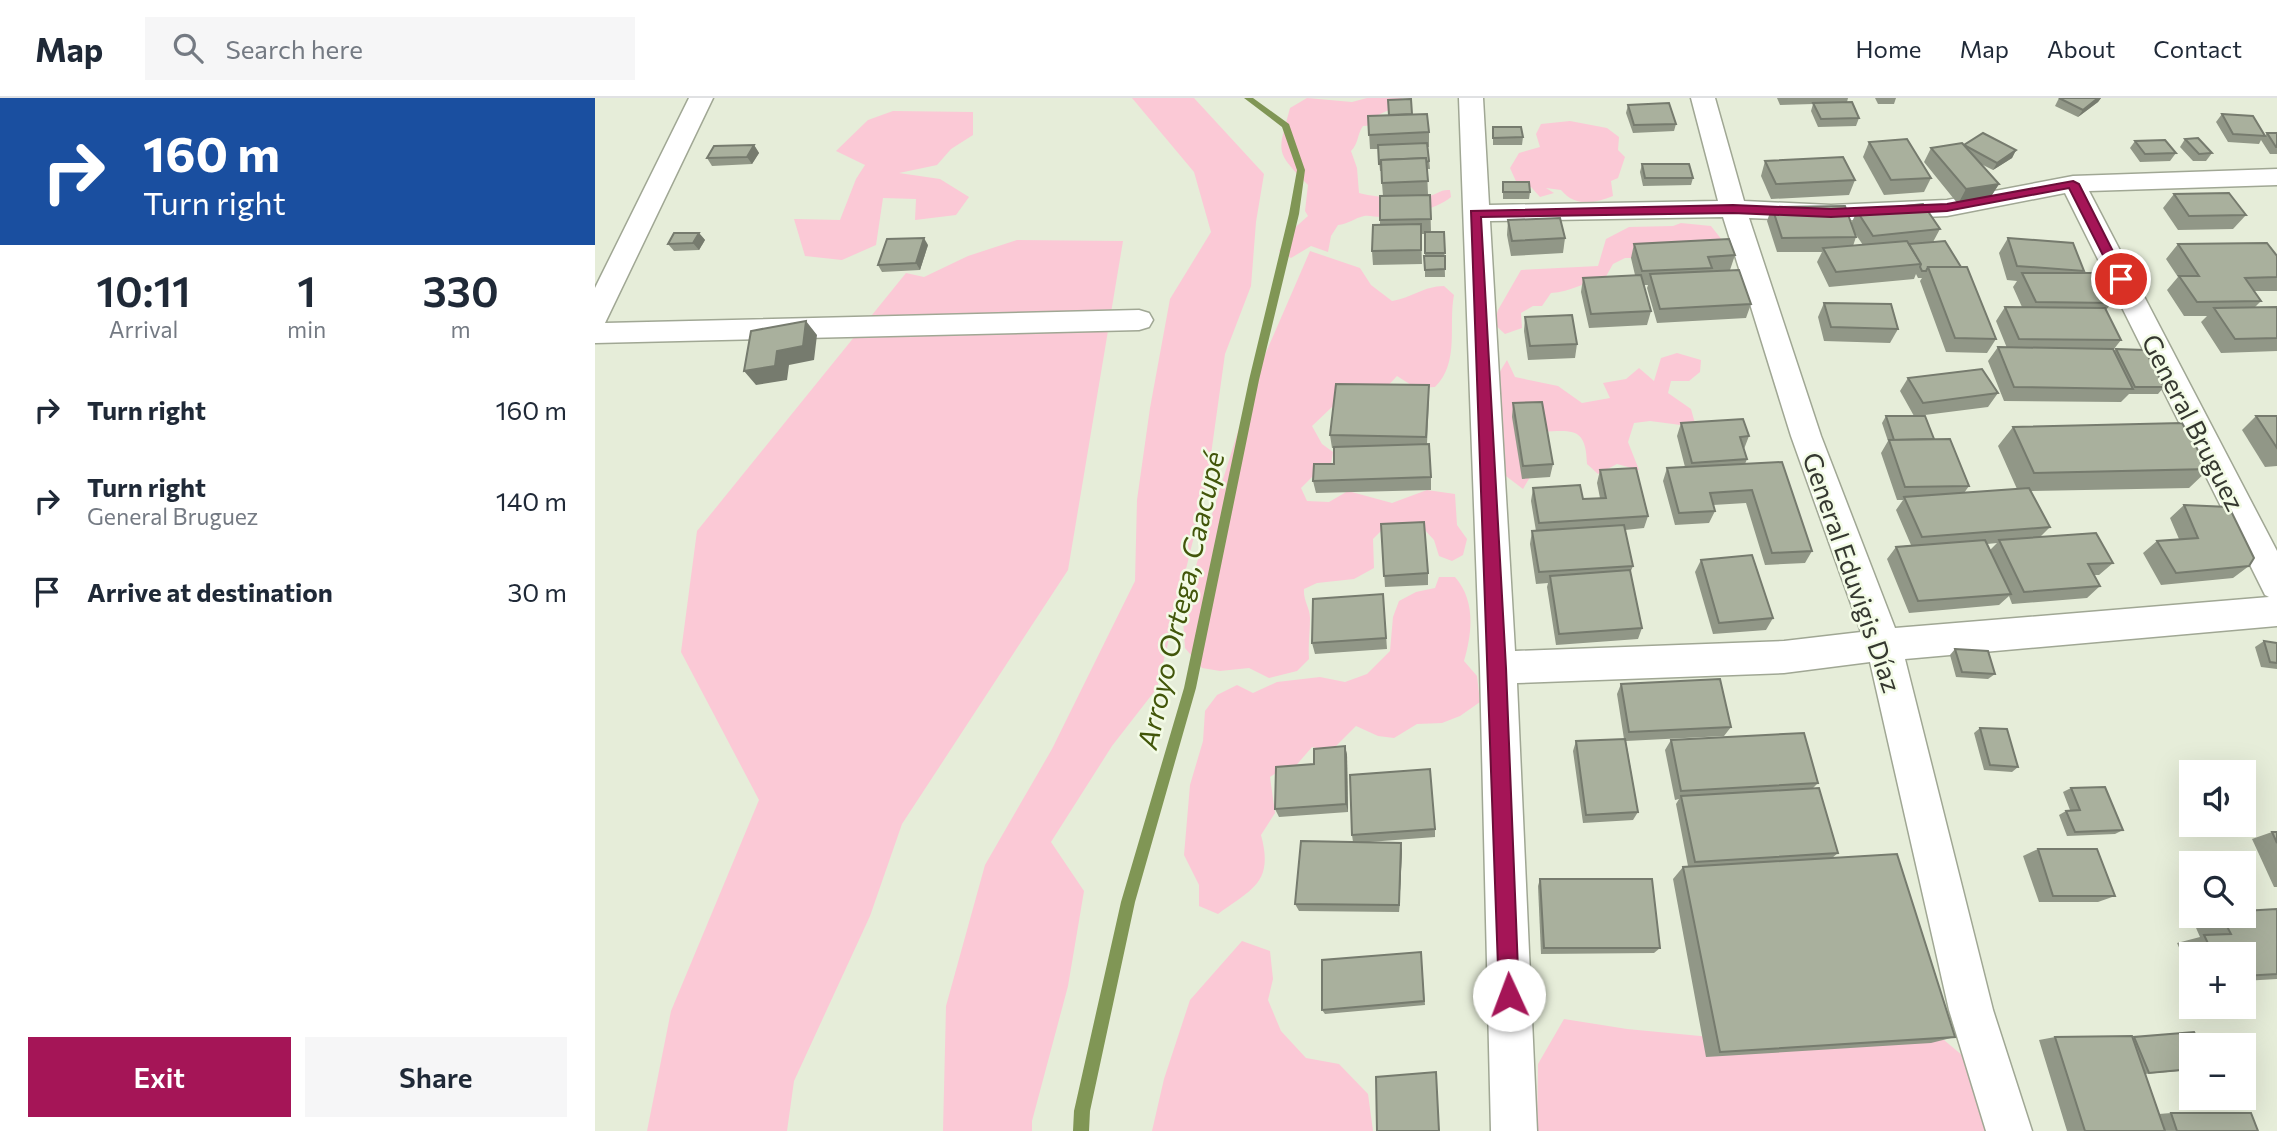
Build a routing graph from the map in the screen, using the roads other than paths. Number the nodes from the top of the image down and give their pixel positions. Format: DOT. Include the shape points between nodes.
graph roads {
  1 [pos="701,98"];
  2 [pos="1471,98"];
  3 [pos="1703,98"];
  4 [pos="2277,177"];
  5 [pos="2073,184"];
  6 [pos="1733,209"];
  7 [pos="1475,213"];
  8 [pos="607,265"];
  9 [pos="595,316"];
  10 [pos="1139,320"];
  11 [pos="595,333"];
  12 [pos="2277,585"];
  13 [pos="2277,611"];
  14 [pos="1884,645"];
  15 [pos="1498,668"];
  16 [pos="1514,1131"];
  17 [pos="2008,1131"];
  1 -- 8 [label="street"];
  2 -- 7 [label="street"];
  3 -- 6 [label="street, General Eduvigis Díaz"];
  4 -- 5 [label="street"];
  5 -- 6 [label="street" via="1947,208 1831,213"];
  5 -- 12 [label="street, General Bruguez"];
  6 -- 7 [label="street"];
  6 -- 14 [label="street, General Eduvigis Díaz" via="1806,436"];
  7 -- 15 [label="street"];
  8 -- 9 [label="street"];
  10 -- 11 [label="street"];
  13 -- 14 [label="street"];
  14 -- 15 [label="street" via="1784,657"];
  14 -- 17 [label="street, General Eduvigis Díaz" via="1971,1010"];
  15 -- 16 [label="street"];
}
